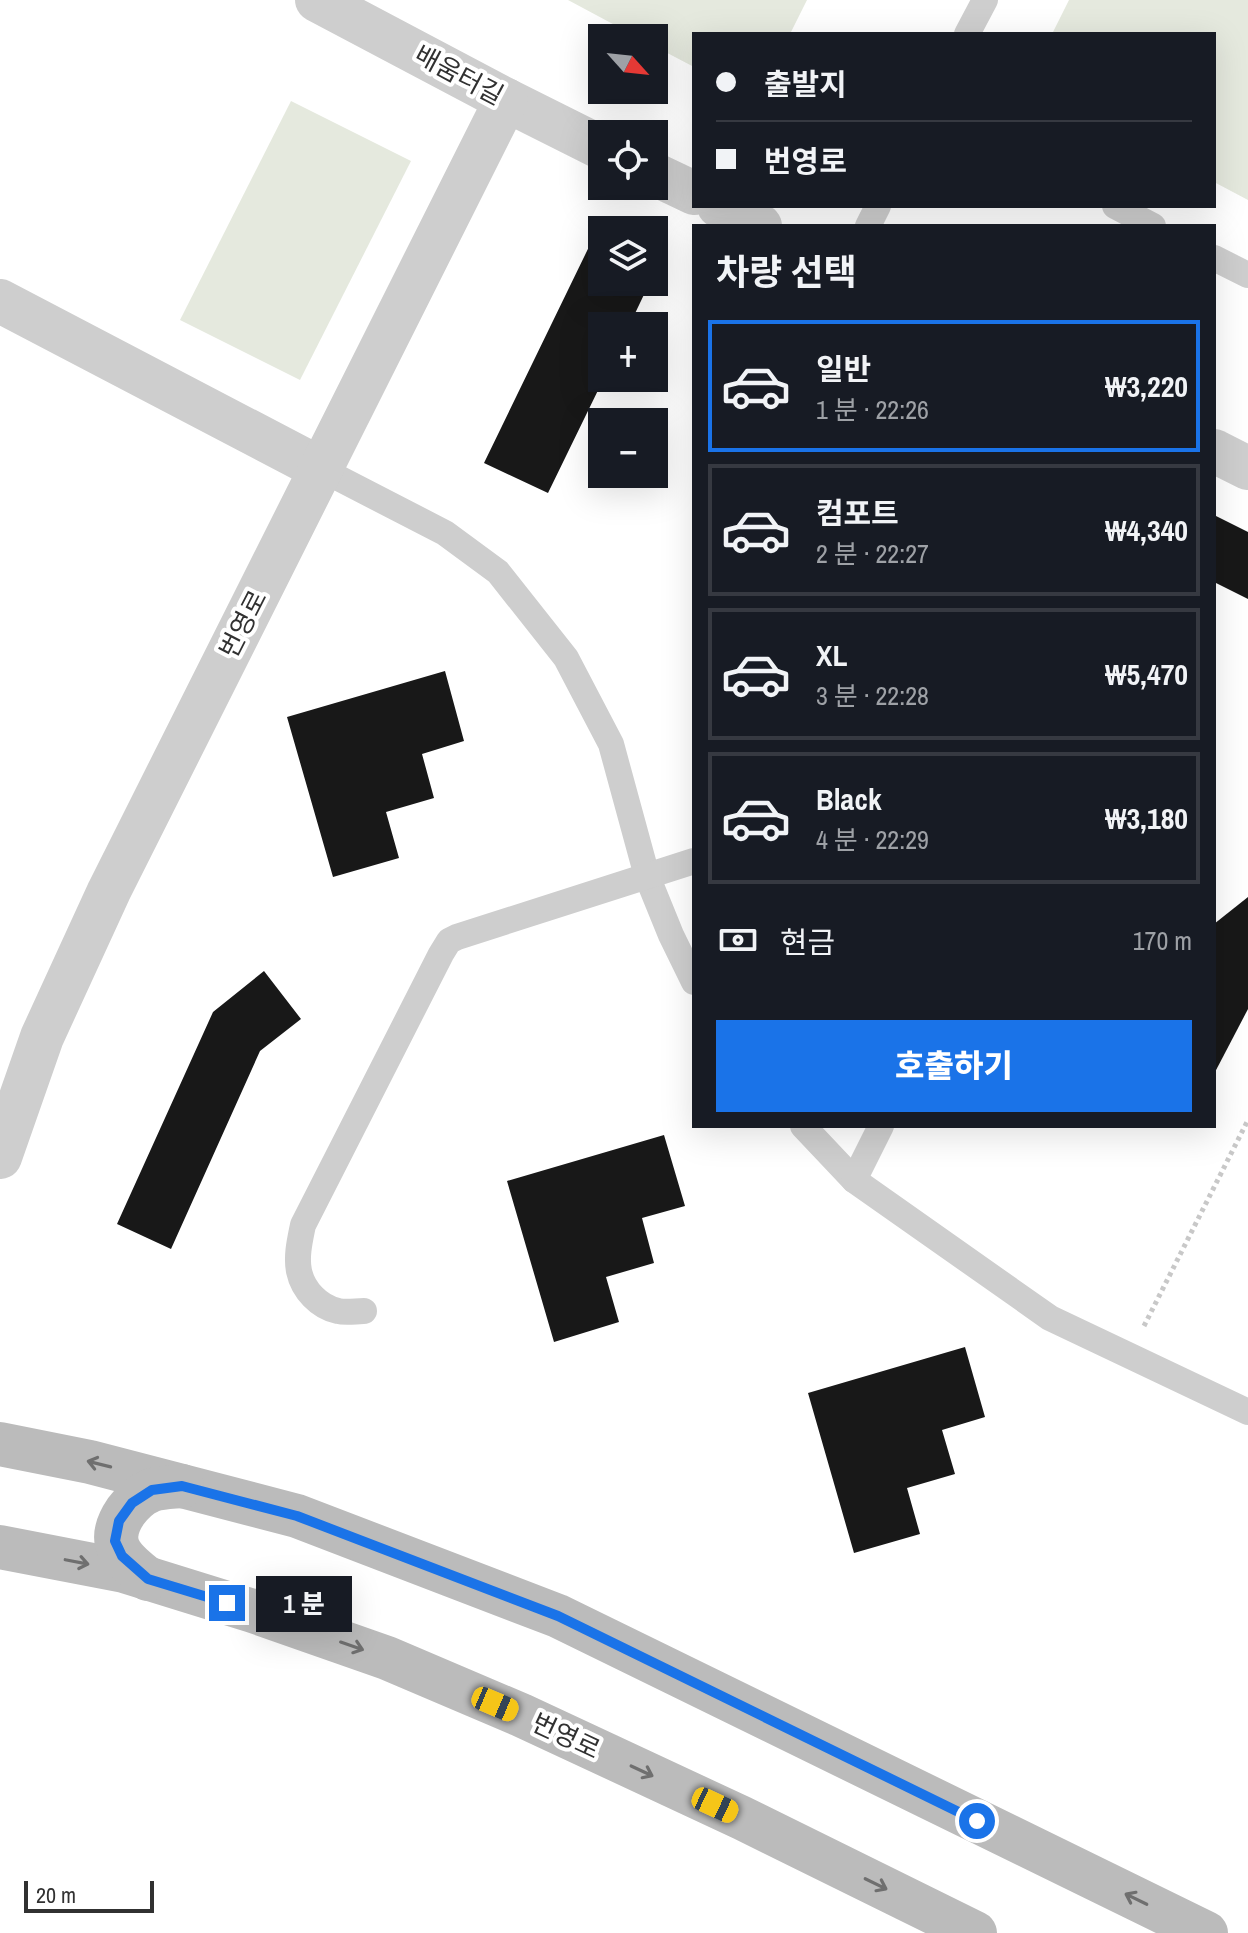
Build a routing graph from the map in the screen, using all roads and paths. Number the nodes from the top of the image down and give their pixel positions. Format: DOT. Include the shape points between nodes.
graph roads {
  1 [pos="317,0"];
  2 [pos="985,0"];
  3 [pos="968,32"];
  4 [pos="506,100"];
  5 [pos="588,141"];
  6 [pos="668,181"];
  7 [pos="692,192"];
  8 [pos="723,208"];
  9 [pos="1119,208"];
  10 [pos="756,224"];
  11 [pos="1149,224"];
  12 [pos="1216,259"];
  13 [pos="1248,275"];
  14 [pos="0,301"];
  15 [pos="1216,452"];
  16 [pos="1248,468"];
  17 [pos="321,469"];
  18 [pos="692,862"];
  19 [pos="647,876"];
  20 [pos="692,978"];
  21 [pos="1248,1120"];
  22 [pos="805,1128"];
  23 [pos="880,1128"];
  24 [pos="0,1157"];
  25 [pos="854,1180"];
  26 [pos="364,1311"];
  27 [pos="1129,1356"];
  28 [pos="1248,1412"];
  29 [pos="0,1444"];
  30 [pos="182,1486"];
  31 [pos="0,1547"];
  32 [pos="148,1579"];
  33 [pos="975,1933"];
  34 [pos="1206,1933"];
  1 -- 4 [label="street, 배움터길"];
  2 -- 3 [label="lane"];
  4 -- 5 [label="street, 배움터길"];
  4 -- 17 [label="street, 번영로"];
  6 -- 7 [label="street"];
  8 -- 10 [label="street"];
  9 -- 11 [label="lane"];
  12 -- 13 [label="lane"];
  14 -- 17 [label="street"];
  15 -- 16 [label="street"];
  17 -- 19 [label="lane" via="445,533 498,572 566,658 611,744"];
  17 -- 24 [label="street, 번영로" via="109,891 42,1037"];
  18 -- 19 [label="lane"];
  19 -- 20 [label="lane"];
  19 -- 26 [label="lane" via="449,941 303,1225 299,1271 308,1292 322,1306"];
  21 -- 27 [label="path"];
  22 -- 25 [label="lane"];
  23 -- 25 [label="lane"];
  25 -- 27 [label="lane" via="1050,1318"];
  27 -- 28 [label="lane"];
  30 -- 29 [label="main road, one-way"];
  30 -- 32 [label="main road" via="141,1496 119,1521 115,1541 122,1556"];
  34 -- 30 [label="main road, one-way" via="558,1616 297,1516"];
  31 -- 32 [label="main road, 번영로, one-way"];
  32 -- 33 [label="main road, 번영로, one-way" via="373,1653 508,1710"];
}
